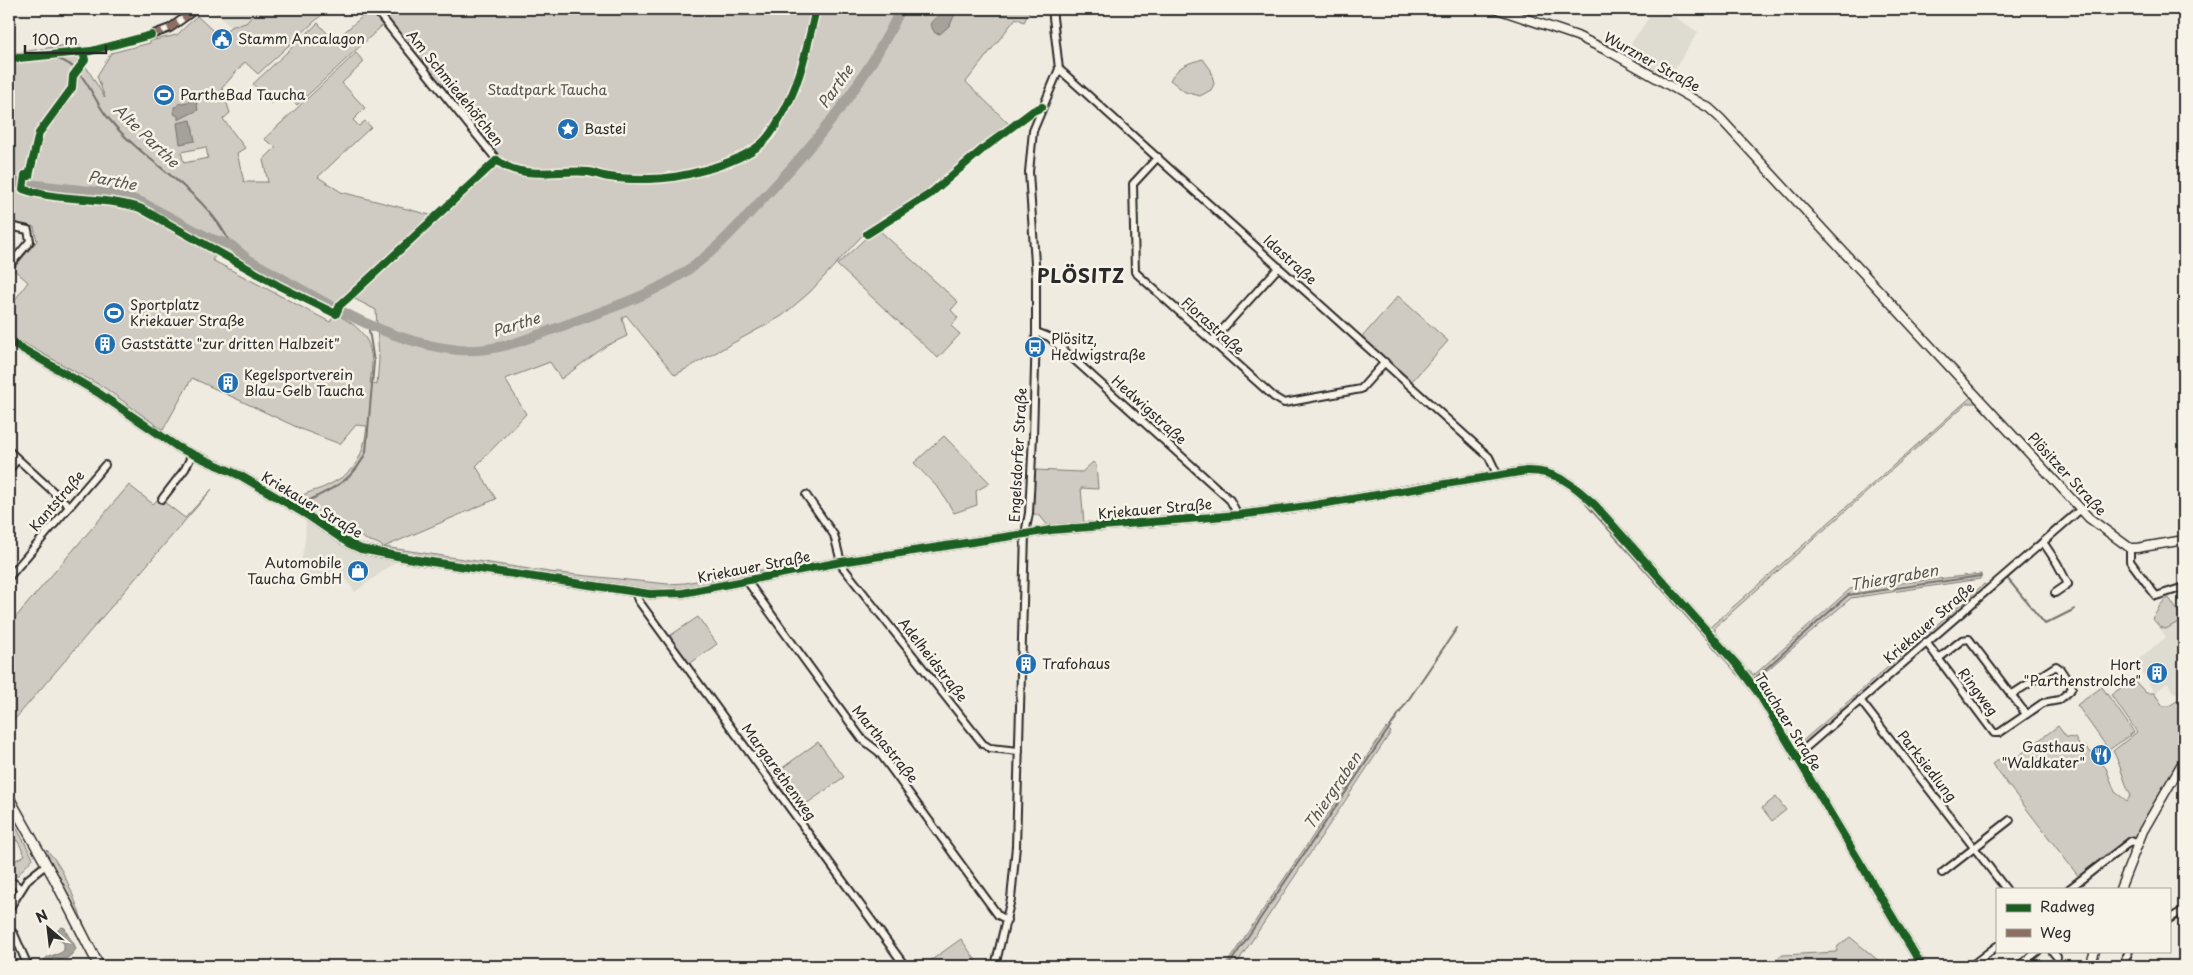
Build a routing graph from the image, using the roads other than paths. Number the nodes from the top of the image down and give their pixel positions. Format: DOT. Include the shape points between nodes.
graph roads {
  1 [pos="196,9"];
  2 [pos="375,9"];
  3 [pos="1052,9"];
  4 [pos="1497,9"];
  5 [pos="151,35"];
  6 [pos="1059,69"];
  7 [pos="1158,157"];
  8 [pos="497,160"];
  9 [pos="9,226"];
  10 [pos="9,266"];
  11 [pos="1279,267"];
  12 [pos="1036,332"];
  13 [pos="9,341"];
  14 [pos="1212,341"];
  15 [pos="1385,362"];
  16 [pos="1973,393"];
  17 [pos="9,452"];
  18 [pos="192,455"];
  19 [pos="17,460"];
  20 [pos="106,465"];
  21 [pos="9,470"];
  22 [pos="1498,474"];
  23 [pos="1557,475"];
  24 [pos="806,495"];
  25 [pos="162,499"];
  26 [pos="69,506"];
  27 [pos="2081,509"];
  28 [pos="1238,515"];
  29 [pos="1025,534"];
  30 [pos="2184,540"];
  31 [pos="2043,542"];
  32 [pos="2130,548"];
  33 [pos="841,562"];
  34 [pos="9,576"];
  35 [pos="746,581"];
  36 [pos="2184,587"];
  37 [pos="635,592"];
  38 [pos="2055,593"];
  39 [pos="1926,642"];
  40 [pos="1938,659"];
  41 [pos="2011,695"];
  42 [pos="1860,700"];
  43 [pos="2026,714"];
  44 [pos="1019,751"];
  45 [pos="1795,757"];
  46 [pos="2184,760"];
  47 [pos="9,798"];
  48 [pos="2010,820"];
  49 [pos="2138,844"];
  50 [pos="1974,847"];
  51 [pos="47,864"];
  52 [pos="1942,873"];
  53 [pos="9,879"];
  54 [pos="20,888"];
  55 [pos="2005,888"];
  56 [pos="2070,888"];
  57 [pos="2120,888"];
  58 [pos="9,909"];
  59 [pos="2184,910"];
  60 [pos="2170,918"];
  61 [pos="1007,920"];
  62 [pos="9,929"];
  63 [pos="1996,947"];
  64 [pos="2037,952"];
  65 [pos="2053,952"];
  66 [pos="2095,952"];
  67 [pos="2129,952"];
  68 [pos="2057,957"];
  69 [pos="28,966"];
  70 [pos="99,966"];
  71 [pos="906,966"];
  72 [pos="995,966"];
  73 [pos="1922,966"];
  74 [pos="1971,966"];
  75 [pos="2019,966"];
  76 [pos="2090,966"];
  77 [pos="2123,966"];
  1 -- 5 [label="street" via="170,28"];
  2 -- 8 [label="street, Am Schmiedehöfchen"];
  3 -- 6 [label="street, Engelsdorfer Straße"];
  4 -- 16 [label="street, Wurzner Straße" via="1577,36 1709,108"];
  6 -- 7 [label="street, Idastraße"];
  6 -- 12 [label="street, Engelsdorfer Straße" via="1033,131 1029,172"];
  7 -- 11 [label="street, Idastraße"];
  7 -- 14 [label="street, Florastraße" via="1133,184 1135,272"];
  9 -- 10 [label="street" via="28,230 30,235 30,241"];
  11 -- 14 [label="street"];
  11 -- 15 [label="street, Idastraße"];
  12 -- 28 [label="street, Hedwigstraße" via="1049,337 1230,500"];
  12 -- 29 [label="street, Engelsdorfer Straße" via="1033,446"];
  13 -- 18 [label="street, Kriekauer Straße" via="97,392"];
  14 -- 15 [label="street, Florastraße" via="1284,403 1361,389"];
  15 -- 22 [label="street, Idastraße" via="1489,457"];
  16 -- 27 [label="street, Plösitzer Straße"];
  17 -- 19 [label="street"];
  18 -- 25 [label="street"];
  18 -- 37 [label="street, Kriekauer Straße" via="241,476 361,549"];
  19 -- 21 [label="street"];
  19 -- 26 [label="street"];
  20 -- 26 [label="street, Kantstraße"];
  22 -- 23 [label="street, Kriekauer Straße" via="1535,470"];
  22 -- 28 [label="street, Kriekauer Straße"];
  23 -- 45 [label="street, Tauchaer Straße" via="1595,505 1738,666 1768,709"];
  24 -- 33 [label="street" via="834,535"];
  26 -- 34 [label="street, Kantstraße"];
  27 -- 31 [label="street, Kriekauer Straße"];
  27 -- 32 [label="street, Plösitzer Straße" via="2102,529"];
  28 -- 29 [label="street, Kriekauer Straße"];
  29 -- 33 [label="street, Kriekauer Straße"];
  29 -- 44 [label="street, Engelsdorfer Straße"];
  30 -- 32 [label="street"];
  31 -- 38 [label="street" via="2068,584"];
  31 -- 39 [label="street, Kriekauer Straße"];
  32 -- 36 [label="street" via="2130,561 2156,596"];
  33 -- 35 [label="street, Kriekauer Straße"];
  33 -- 44 [label="street, Adelheidstraße" via="983,744 990,748"];
  35 -- 37 [label="street, Kriekauer Straße" via="683,593"];
  35 -- 61 [label="street, Marthastraße" via="862,739 879,752 998,915"];
  37 -- 71 [label="street, Margarethenweg"];
  39 -- 40 [label="street, Ringweg"];
  39 -- 42 [label="street, Kriekauer Straße"];
  40 -- 41 [label="street, Ringweg" via="1962,640 1969,640"];
  40 -- 43 [label="street, Ringweg" via="1993,732 1999,733"];
  41 -- 43 [label="street, Ringweg"];
  41 -- 43 [label="street, Ringweg" via="2051,667 2060,669 2071,690 2059,700 2046,702"];
  42 -- 45 [label="street, Kriekauer Straße"];
  42 -- 50 [label="street, Parksiedlung"];
  44 -- 61 [label="street, Engelsdorfer Straße" via="1016,846"];
  45 -- 73 [label="street, Tauchaer Straße"];
  46 -- 49 [label="street"];
  47 -- 51 [label="main road"];
  48 -- 50 [label="street"];
  49 -- 56 [label="street" via="2131,841"];
  49 -- 57 [label="street"];
  50 -- 52 [label="street"];
  50 -- 55 [label="street, Parksiedlung"];
  51 -- 54 [label="street"];
  51 -- 70 [label="main road"];
  53 -- 54 [label="street"];
  54 -- 58 [label="street"];
  59 -- 60 [label="street"];
  61 -- 72 [label="street, Engelsdorfer Straße"];
  62 -- 69 [label="street"];
  63 -- 74 [label="street"];
  64 -- 75 [label="street"];
  65 -- 68 [label="street"];
  66 -- 76 [label="street"];
  67 -- 77 [label="street"];
}
